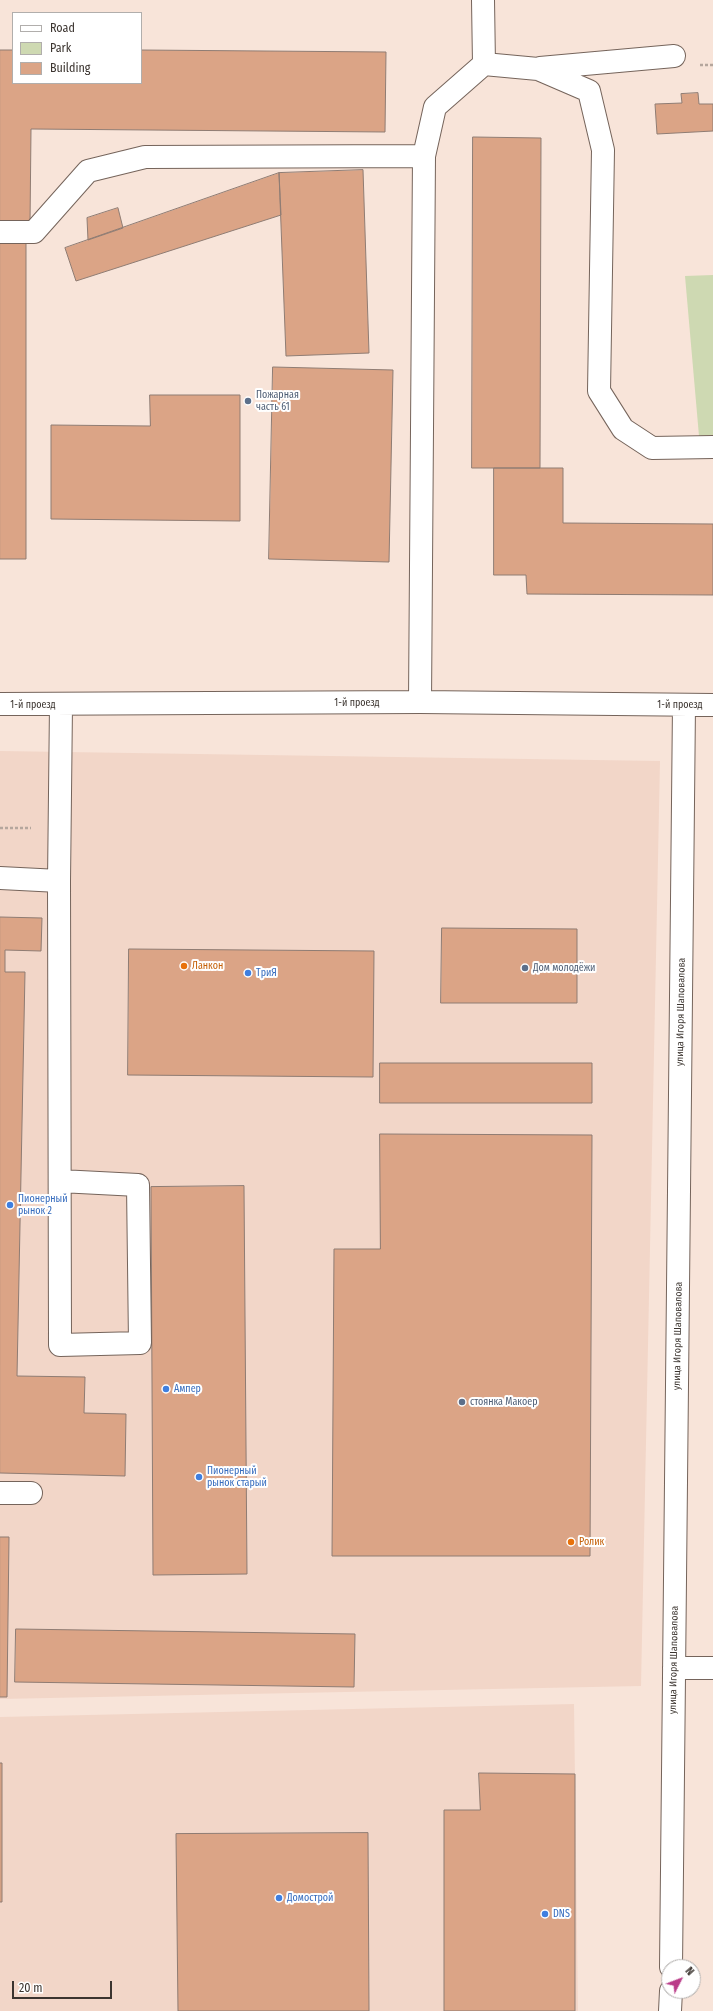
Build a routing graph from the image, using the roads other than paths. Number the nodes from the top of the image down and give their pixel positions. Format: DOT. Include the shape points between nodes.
graph roads {
  1 [pos="483,0"];
  2 [pos="674,56"];
  3 [pos="484,64"];
  4 [pos="538,68"];
  5 [pos="424,156"];
  6 [pos="0,232"];
  7 [pos="713,447"];
  8 [pos="420,702"];
  9 [pos="0,704"];
  10 [pos="61,705"];
  11 [pos="684,705"];
  12 [pos="713,705"];
  13 [pos="0,878"];
  14 [pos="59,881"];
  15 [pos="60,1180"];
  16 [pos="0,1493"];
  17 [pos="31,1493"];
  18 [pos="674,1668"];
  19 [pos="713,1668"];
  20 [pos="671,1959"];
  21 [pos="671,1999"];
  22 [pos="670,2011"];
  1 -- 3 [label="street"];
  2 -- 4 [label="street"];
  3 -- 4 [label="street"];
  3 -- 5 [label="street" via="435,107"];
  4 -- 7 [label="street" via="588,92 603,150 599,391 623,429 652,448"];
  5 -- 6 [label="street" via="145,157 88,171 34,232"];
  5 -- 8 [label="street"];
  8 -- 10 [label="street, 1-й проезд"];
  8 -- 11 [label="street, 1-й проезд"];
  9 -- 10 [label="street, 1-й проезд"];
  10 -- 14 [label="street"];
  11 -- 12 [label="street, 1-й проезд"];
  11 -- 18 [label="street, улица Игоря Шаповалова"];
  13 -- 14 [label="street"];
  14 -- 15 [label="street"];
  15 -- 15 [label="street" via="138,1185 140,1343 60,1345"];
  16 -- 17 [label="street"];
  18 -- 19 [label="street"];
  18 -- 20 [label="street, улица Игоря Шаповалова"];
  21 -- 22 [label="street"];
}
